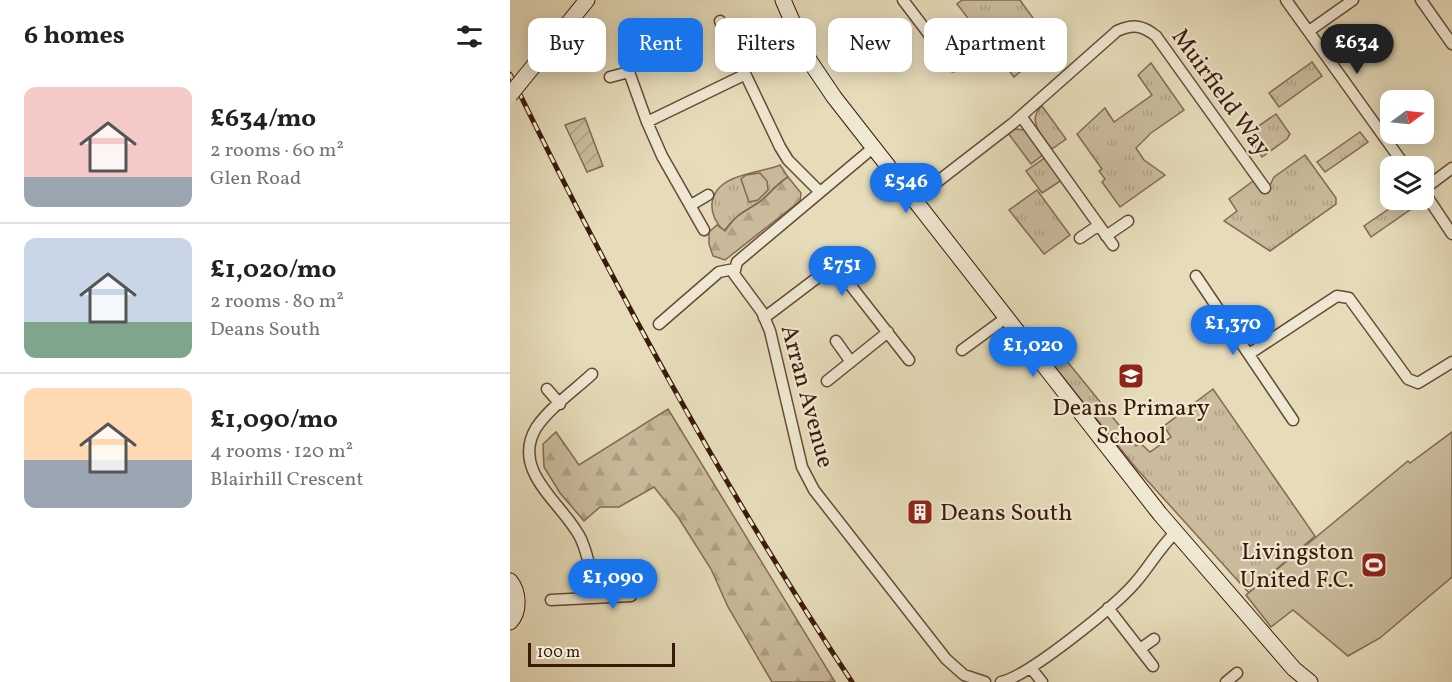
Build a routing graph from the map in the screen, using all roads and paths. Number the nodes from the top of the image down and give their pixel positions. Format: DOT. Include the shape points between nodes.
graph roads {
  1 [pos="587,0"];
  2 [pos="783,0"];
  3 [pos="903,0"];
  4 [pos="1286,0"];
  5 [pos="1353,0"];
  6 [pos="1422,0"];
  7 [pos="924,28"];
  8 [pos="1309,31"];
  9 [pos="1452,45"];
  10 [pos="629,72"];
  11 [pos="743,72"];
  12 [pos="744,75"];
  13 [pos="609,77"];
  14 [pos="510,95"];
  15 [pos="1021,116"];
  16 [pos="647,122"];
  17 [pos="874,147"];
  18 [pos="1398,156"];
  19 [pos="1452,168"];
  20 [pos="1434,183"];
  21 [pos="1265,188"];
  22 [pos="819,191"];
  23 [pos="708,195"];
  24 [pos="915,199"];
  25 [pos="691,205"];
  26 [pos="1434,206"];
  27 [pos="1128,220"];
  28 [pos="1099,225"];
  29 [pos="704,230"];
  30 [pos="1452,234"];
  31 [pos="1080,238"];
  32 [pos="734,269"];
  33 [pos="1196,276"];
  34 [pos="1007,317"];
  35 [pos="764,318"];
  36 [pos="659,324"];
  37 [pos="888,332"];
  38 [pos="836,341"];
  39 [pos="962,350"];
  40 [pos="1249,354"];
  41 [pos="909,360"];
  42 [pos="851,362"];
  43 [pos="1452,362"];
  44 [pos="592,374"];
  45 [pos="827,381"];
  46 [pos="547,389"];
  47 [pos="560,404"];
  48 [pos="1293,420"];
  49 [pos="1176,532"];
  50 [pos="510,581"];
  51 [pos="631,596"];
  52 [pos="595,597"];
  53 [pos="551,600"];
  54 [pos="1108,608"];
  55 [pos="510,622"];
  56 [pos="1154,639"];
  57 [pos="1140,649"];
  58 [pos="1153,666"];
  59 [pos="1031,668"];
  60 [pos="1237,673"];
  61 [pos="962,679"];
  62 [pos="985,682"];
  63 [pos="1001,682"];
  64 [pos="1042,682"];
  65 [pos="1226,682"];
  66 [pos="1310,682"];
  1 -- 14 [label="street, bridge"];
  2 -- 17 [label="street" via="809,60"];
  3 -- 7 [label="street"];
  4 -- 8 [label="street"];
  5 -- 8 [label="street"];
  6 -- 9 [label="street"];
  8 -- 18 [label="street"];
  10 -- 13 [label="street"];
  10 -- 16 [label="street"];
  11 -- 12 [label="street"];
  12 -- 16 [label="street"];
  12 -- 22 [label="street" via="788,160"];
  15 -- 21 [label="street, Muirfield Way" via="1117,31 1134,25 1145,27 1156,36"];
  15 -- 24 [label="street, Muirfield Way"];
  15 -- 28 [label="street"];
  16 -- 25 [label="street"];
  17 -- 22 [label="street"];
  17 -- 24 [label="street"];
  19 -- 20 [label="street"];
  22 -- 32 [label="street" via="737,262"];
  23 -- 25 [label="street"];
  24 -- 34 [label="street"];
  25 -- 29 [label="street"];
  26 -- 30 [label="street"];
  27 -- 28 [label="street" via="1110,240"];
  28 -- 31 [label="street"];
  32 -- 35 [label="street, Arran Avenue" via="737,281"];
  32 -- 36 [label="street" via="719,272"];
  33 -- 40 [label="street"];
  34 -- 39 [label="street"];
  34 -- 49 [label="street"];
  35 -- 37 [label="street" via="830,268 837,268"];
  35 -- 61 [label="street, Arran Avenue" via="807,478"];
  37 -- 41 [label="street"];
  37 -- 42 [label="street"];
  38 -- 42 [label="street"];
  40 -- 43 [label="street" via="1344,295 1408,379 1418,382"];
  40 -- 48 [label="street"];
  42 -- 45 [label="street"];
  44 -- 47 [label="street"];
  46 -- 47 [label="street"];
  47 -- 52 [label="street" via="538,425 529,456 535,475 580,537 590,563"];
  49 -- 54 [label="street" via="1161,546 1136,583"];
  49 -- 66 [label="street" via="1294,669"];
  50 -- 55 [label="street" via="517,602 515,617"];
  51 -- 52 [label="street"];
  52 -- 53 [label="street"];
  54 -- 57 [label="street"];
  54 -- 59 [label="street"];
  56 -- 57 [label="street"];
  57 -- 58 [label="street"];
  59 -- 63 [label="street"];
  59 -- 64 [label="street"];
  60 -- 65 [label="street"];
  61 -- 62 [label="street, Arran Avenue"];
}
